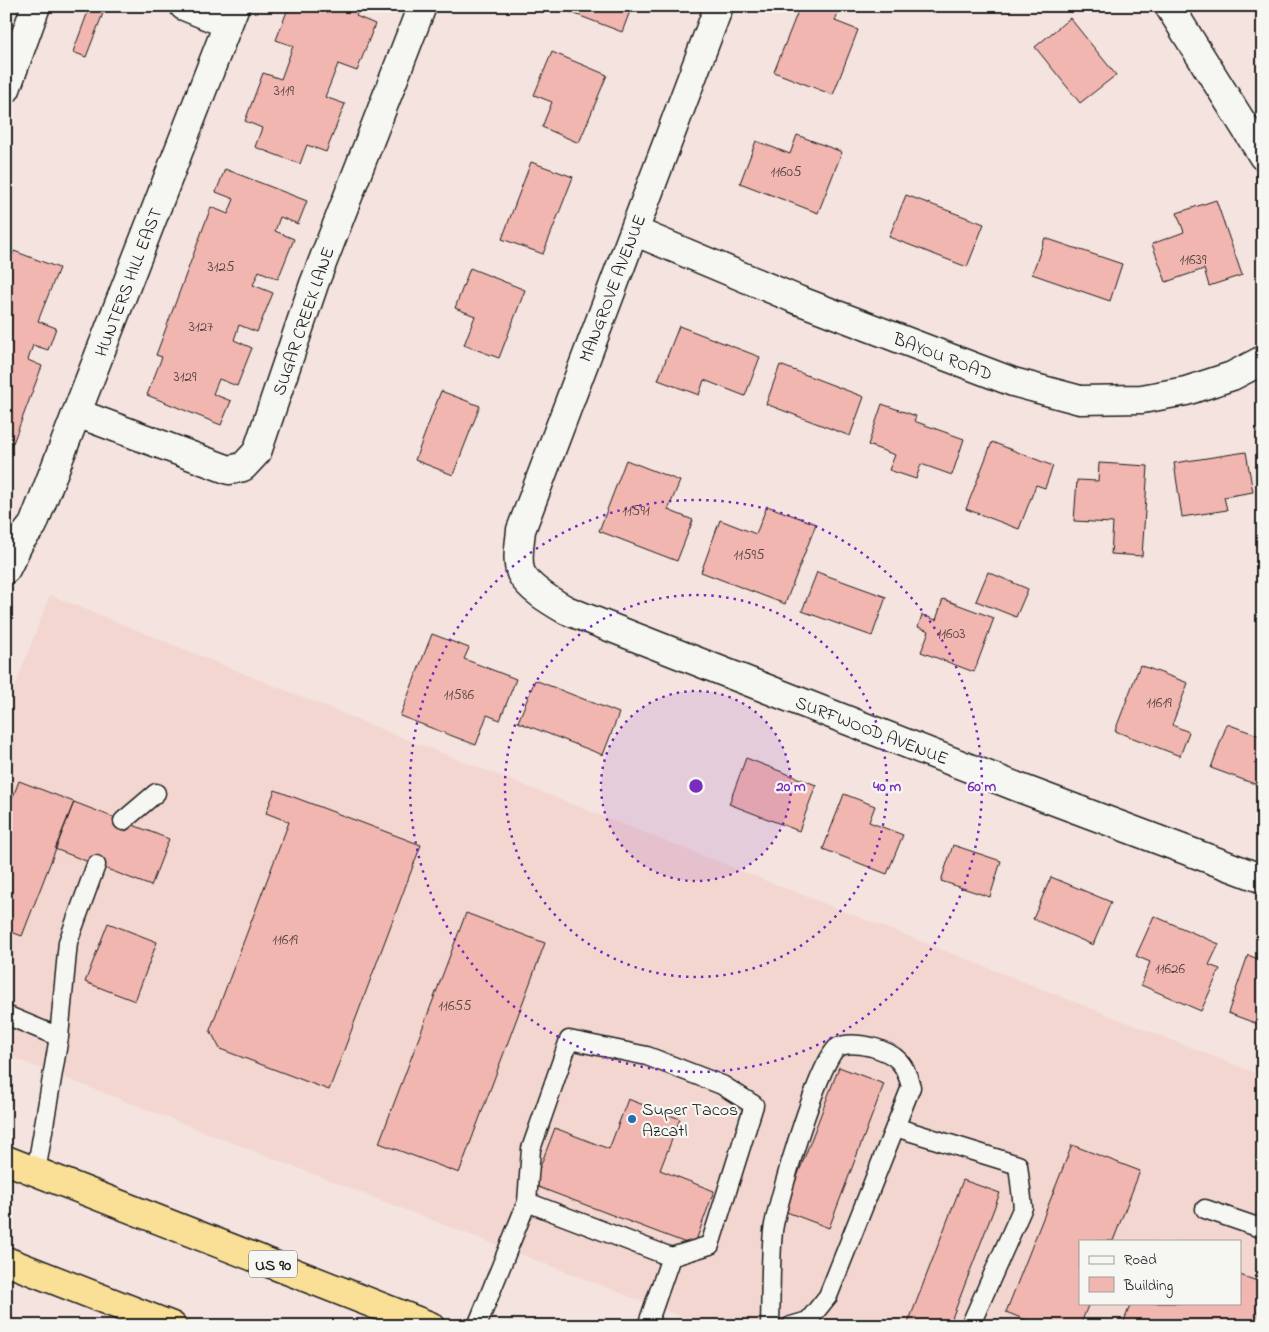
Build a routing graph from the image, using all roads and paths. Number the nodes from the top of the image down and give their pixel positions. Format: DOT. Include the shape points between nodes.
graph roads {
  1 [pos="36,6"];
  2 [pos="184,6"];
  3 [pos="422,6"];
  4 [pos="719,6"];
  5 [pos="1169,6"];
  6 [pos="232,15"];
  7 [pos="6,89"];
  8 [pos="1263,156"];
  9 [pos="634,231"];
  10 [pos="1263,360"];
  11 [pos="77,413"];
  12 [pos="13,540"];
  13 [pos="6,569"];
  14 [pos="521,573"];
  15 [pos="156,793"];
  16 [pos="123,821"];
  17 [pos="96,865"];
  18 [pos="1263,879"];
  19 [pos="6,1015"];
  20 [pos="59,1037"];
  21 [pos="895,1127"];
  22 [pos="6,1160"];
  23 [pos="36,1172"];
  24 [pos="526,1202"];
  25 [pos="1205,1209"];
  26 [pos="1263,1229"];
  27 [pos="671,1257"];
  28 [pos="6,1261"];
  29 [pos="172,1326"];
  30 [pos="430,1326"];
  31 [pos="477,1326"];
  32 [pos="647,1326"];
  33 [pos="770,1326"];
  34 [pos="791,1326"];
  35 [pos="970,1326"];
  1 -- 7 [label="street"];
  2 -- 6 [label="street"];
  3 -- 11 [label="street, SUGAR CREEK LANE" via="314,284 258,452 243,467 229,470"];
  4 -- 9 [label="street, MANGROVE AVENUE"];
  5 -- 8 [label="street"];
  6 -- 11 [label="street, HUNTERS HILL EAST"];
  9 -- 10 [label="street, BAYOU ROAD" via="798,300 1013,382 1080,400 1142,399 1186,391 1232,376"];
  9 -- 14 [label="street, MANGROVE AVENUE" via="521,530"];
  11 -- 12 [label="street, HUNTERS HILL EAST" via="33,524"];
  12 -- 13 [label="street, HUNTERS HILL EAST"];
  14 -- 18 [label="street, SURFWOOD AVENUE" via="542,596 566,610 1020,788"];
  15 -- 16 [label="lane"];
  17 -- 20 [label="lane" via="68,942"];
  19 -- 20 [label="lane"];
  20 -- 23 [label="lane"];
  21 -- 33 [label="lane" via="911,1087 906,1068 886,1051 860,1044 838,1047 830,1056 808,1108 781,1194 773,1231"];
  21 -- 34 [label="lane" via="828,1296 808,1321"];
  21 -- 35 [label="lane" via="1018,1165 1023,1207"];
  22 -- 23 [label="highway, US 90"];
  23 -- 30 [label="highway, US 90"];
  24 -- 27 [label="lane"];
  24 -- 27 [label="lane" via="531,1150 568,1040 647,1056 722,1085 754,1105 710,1245"];
  24 -- 31 [label="lane"];
  25 -- 26 [label="lane"];
  27 -- 32 [label="lane"];
  28 -- 29 [label="highway"];
}
